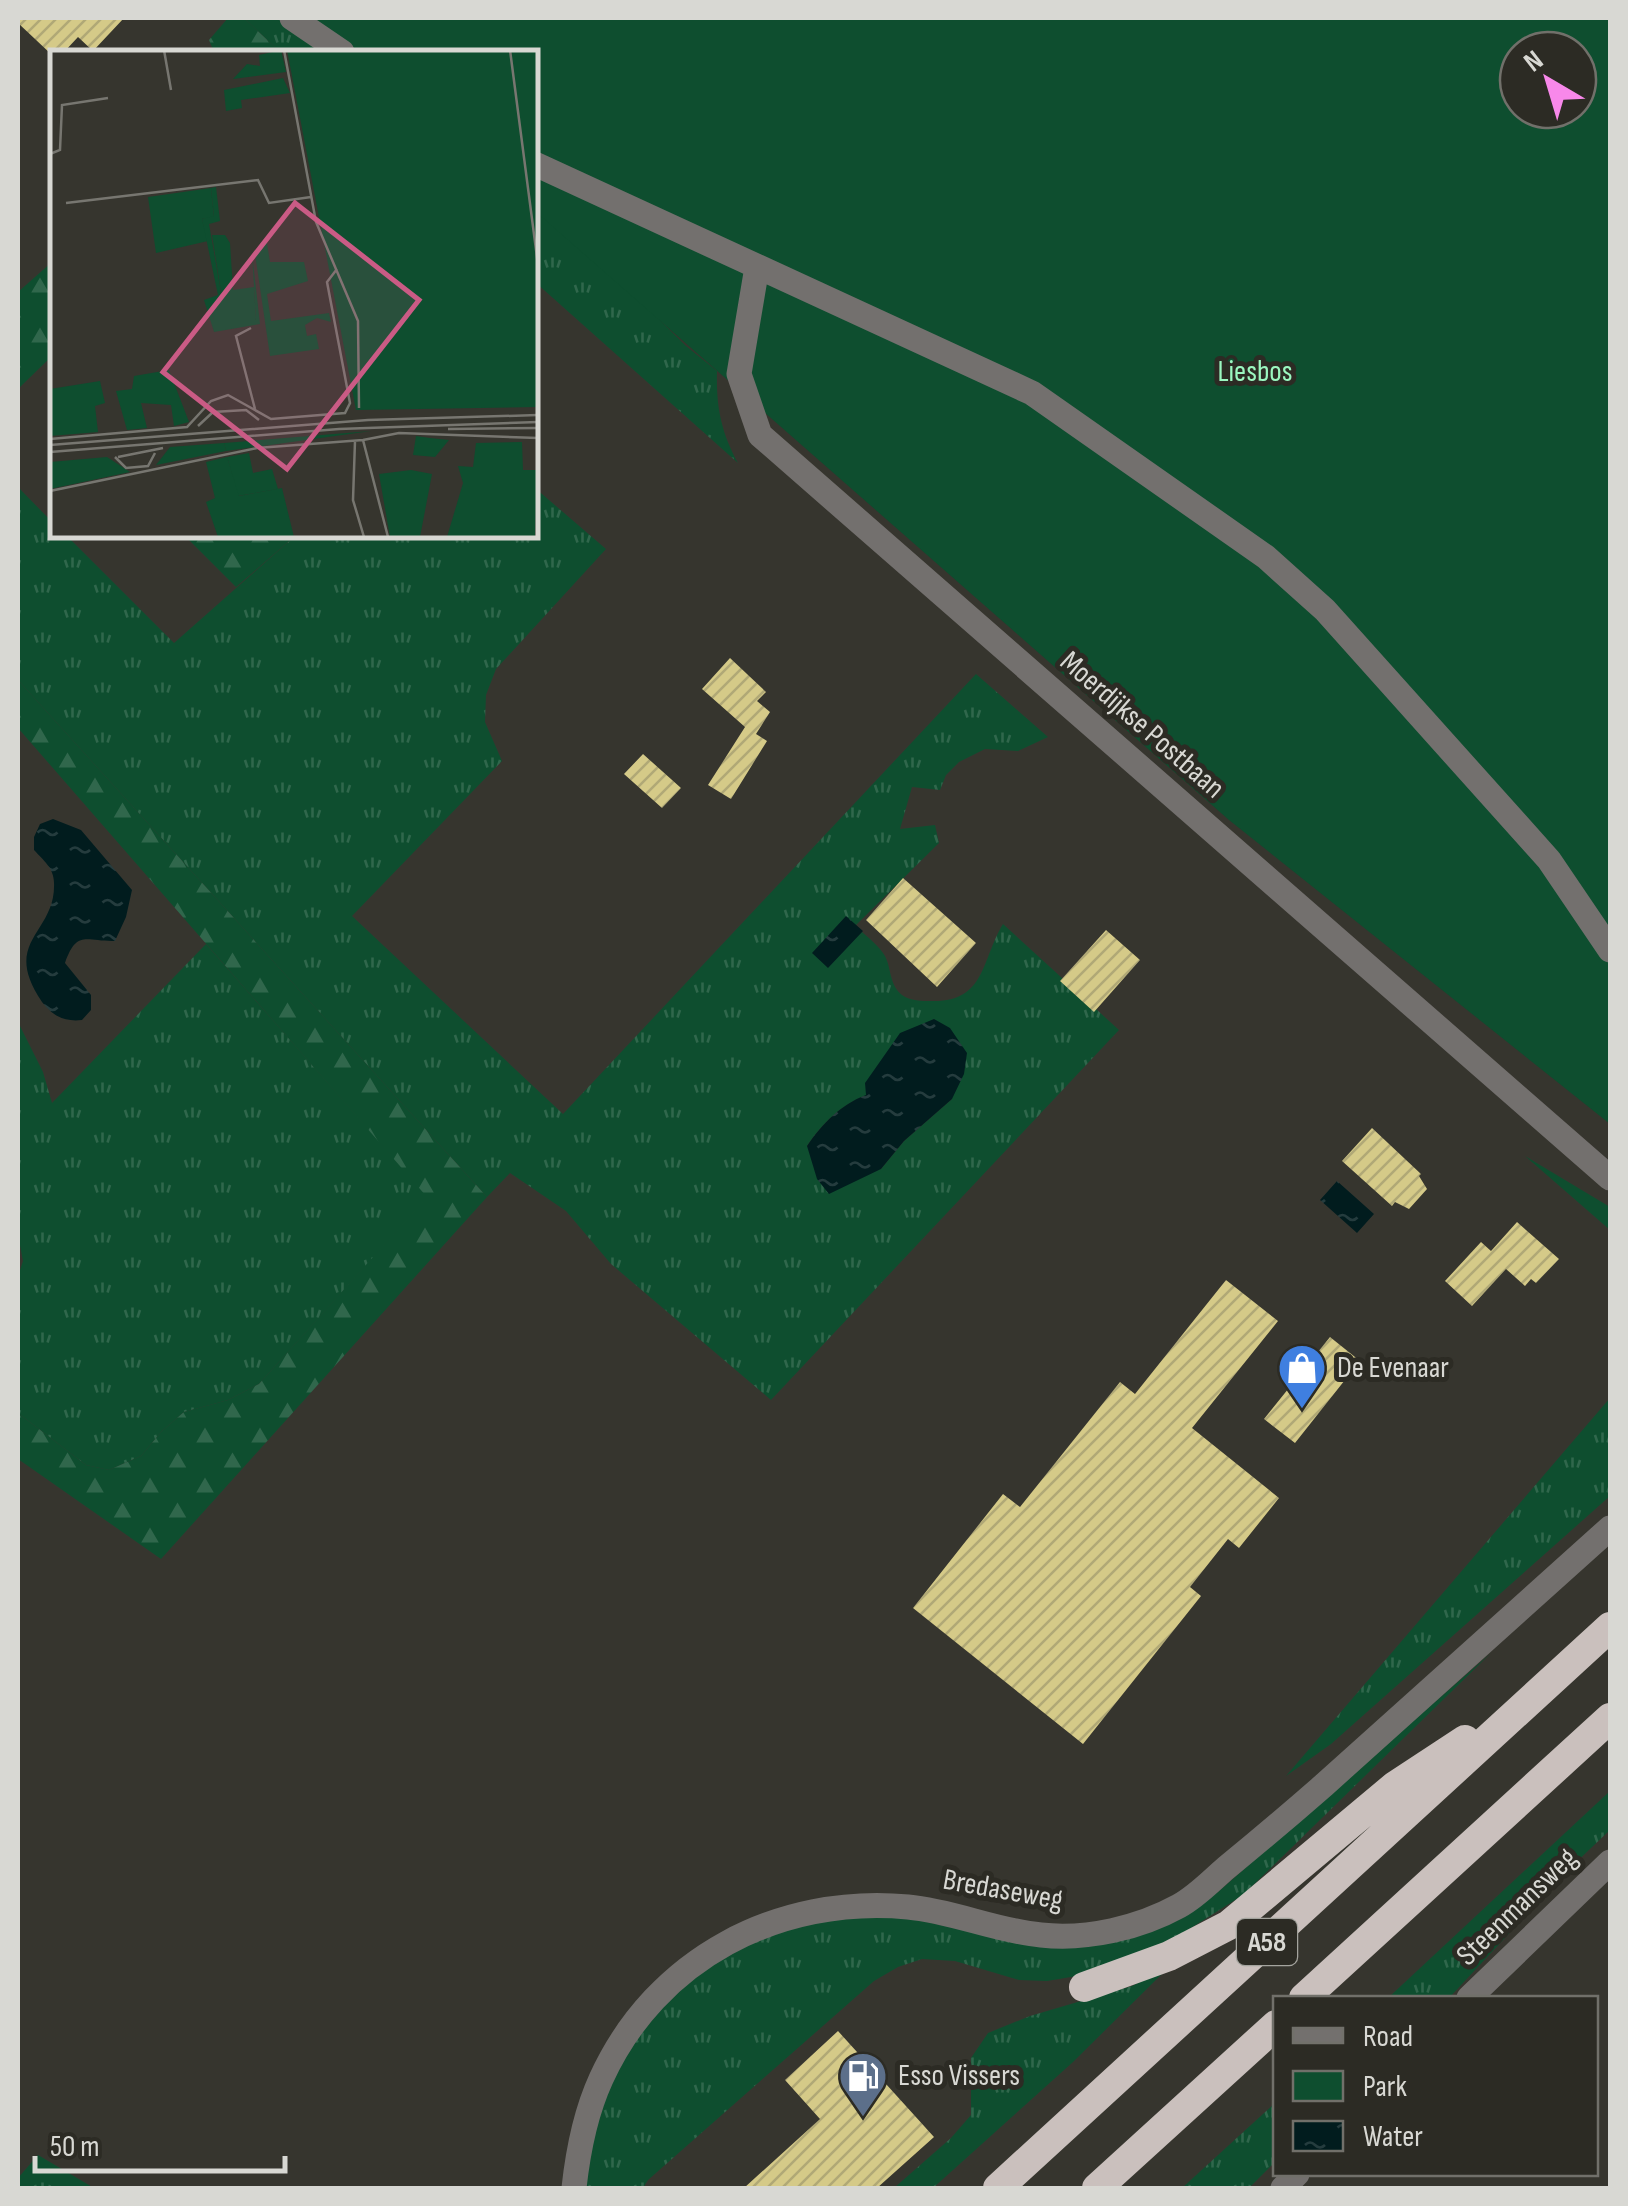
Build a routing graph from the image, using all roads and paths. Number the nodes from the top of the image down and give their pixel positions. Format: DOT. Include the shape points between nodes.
graph roads {
  1 [pos="292,18"];
  2 [pos="339,50"];
  3 [pos="538,165"];
  4 [pos="758,268"];
  5 [pos="1610,950"];
  6 [pos="1610,1178"];
  7 [pos="1610,1528"];
  8 [pos="1610,1627"];
  9 [pos="1535,1695"];
  10 [pos="1610,1718"];
  11 [pos="1610,1862"];
  12 [pos="1084,1988"];
  13 [pos="1306,1996"];
  14 [pos="1471,1996"];
  15 [pos="1273,2028"];
  16 [pos="574,2188"];
  17 [pos="998,2188"];
  18 [pos="1097,2188"];
  1 -- 2 [label="street"];
  3 -- 4 [label="street"];
  4 -- 5 [label="street" via="1032,393 1266,557 1325,610 1549,860"];
  4 -- 6 [label="street, Moerdijkse Postbaan" via="739,374 760,435"];
  7 -- 16 [label="street, Bredaseweg" via="1182,1905 1090,1935 1040,1936 913,1907 860,1904 788,1916 731,1939 672,1980 633,2025 601,2079 580,2141"];
  8 -- 9 [label="highway, A58"];
  9 -- 12 [label="highway, A58" via="1395,1786 1228,1925"];
  9 -- 17 [label="highway, A58"];
  10 -- 13 [label="highway, A58"];
  11 -- 14 [label="street, Steenmansweg"];
  15 -- 18 [label="highway"];
}
